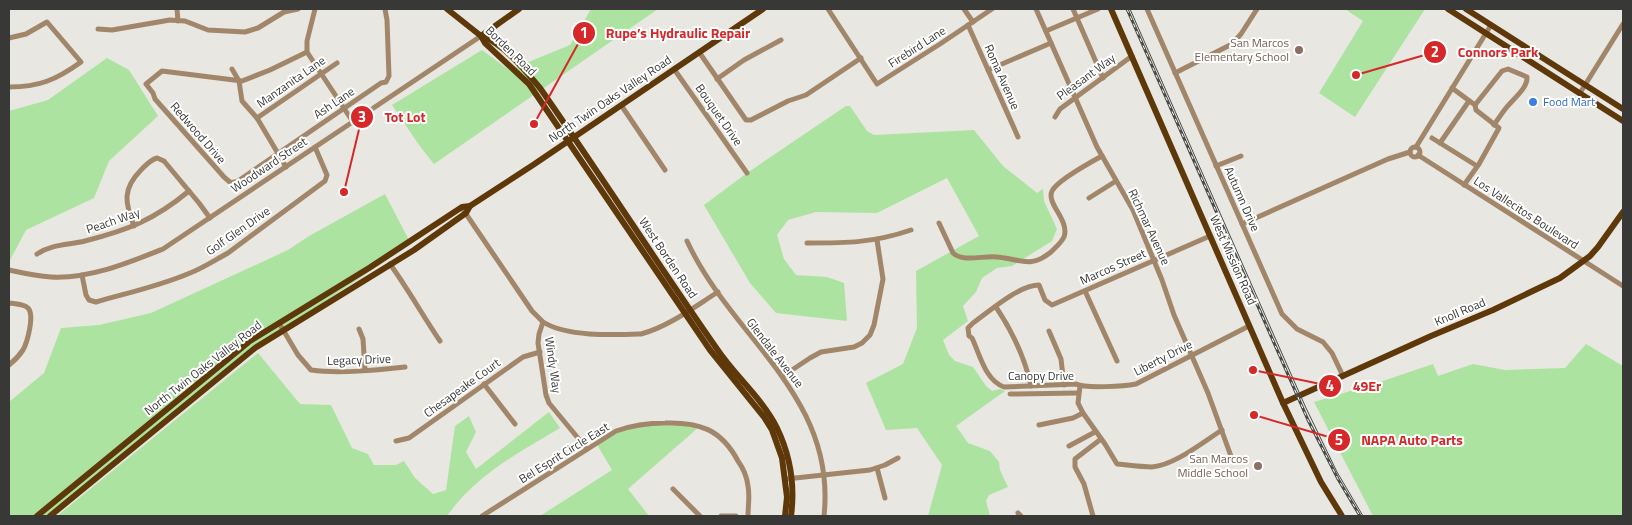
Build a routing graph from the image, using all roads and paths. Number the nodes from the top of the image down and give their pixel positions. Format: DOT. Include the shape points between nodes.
graph roads {
  1 [pos="177,9"];
  2 [pos="298,9"];
  3 [pos="315,9"];
  4 [pos="385,9"];
  5 [pos="447,9"];
  6 [pos="520,9"];
  7 [pos="763,9"];
  8 [pos="828,9"];
  9 [pos="964,9"];
  10 [pos="992,9"];
  11 [pos="1036,9"];
  12 [pos="1073,9"];
  13 [pos="1098,9"];
  14 [pos="1111,9"];
  15 [pos="1147,9"];
  16 [pos="1257,9"];
  17 [pos="1448,9"];
  18 [pos="1467,9"];
  19 [pos="1077,18"];
  20 [pos="1463,18"];
  21 [pos="178,20"];
  22 [pos="971,23"];
  23 [pos="1622,24"];
  24 [pos="1491,25"];
  25 [pos="98,29"];
  26 [pos="1046,31"];
  27 [pos="1486,33"];
  28 [pos="481,36"];
  29 [pos="9,38"];
  30 [pos="782,40"];
  31 [pos="1051,43"];
  32 [pos="307,52"];
  33 [pos="699,52"];
  34 [pos="1132,56"];
  35 [pos="861,58"];
  36 [pos="337,63"];
  37 [pos="232,69"];
  38 [pos="674,69"];
  39 [pos="988,70"];
  40 [pos="320,73"];
  41 [pos="1175,73"];
  42 [pos="1103,78"];
  43 [pos="717,79"];
  44 [pos="239,81"];
  45 [pos="1585,85"];
  46 [pos="9,86"];
  47 [pos="1452,88"];
  48 [pos="1580,93"];
  49 [pos="1075,98"];
  50 [pos="1469,101"];
  51 [pos="621,105"];
  52 [pos="1475,105"];
  53 [pos="344,108"];
  54 [pos="1623,109"];
  55 [pos="1055,117"];
  56 [pos="257,118"];
  57 [pos="1623,121"];
  58 [pos="353,122"];
  59 [pos="1494,125"];
  60 [pos="1018,137"];
  61 [pos="1432,138"];
  62 [pos="571,139"];
  63 [pos="1440,144"];
  64 [pos="1416,147"];
  65 [pos="314,148"];
  66 [pos="1410,152"];
  67 [pos="278,154"];
  68 [pos="1418,155"];
  69 [pos="1102,156"];
  70 [pos="1241,156"];
  71 [pos="1216,166"];
  72 [pos="1477,166"];
  73 [pos="286,167"];
  74 [pos="665,170"];
  75 [pos="747,173"];
  76 [pos="1116,182"];
  77 [pos="231,183"];
  78 [pos="1464,185"];
  79 [pos="189,191"];
  80 [pos="1090,198"];
  81 [pos="464,210"];
  82 [pos="1623,212"];
  83 [pos="210,218"];
  84 [pos="939,223"];
  85 [pos="1242,224"];
  86 [pos="134,226"];
  87 [pos="911,230"];
  88 [pos="1210,236"];
  89 [pos="877,240"];
  90 [pos="687,241"];
  91 [pos="806,243"];
  92 [pos="37,254"];
  93 [pos="1153,260"];
  94 [pos="1584,261"];
  95 [pos="390,264"];
  96 [pos="9,270"];
  97 [pos="82,275"];
  98 [pos="1623,286"];
  99 [pos="1085,291"];
  100 [pos="718,292"];
  101 [pos="9,303"];
  102 [pos="1052,305"];
  103 [pos="996,307"];
  104 [pos="688,312"];
  105 [pos="543,322"];
  106 [pos="279,323"];
  107 [pos="1249,326"];
  108 [pos="359,329"];
  109 [pos="283,330"];
  110 [pos="1049,331"];
  111 [pos="440,341"];
  112 [pos="540,352"];
  113 [pos="1192,355"];
  114 [pos="1117,361"];
  115 [pos="9,365"];
  116 [pos="406,367"];
  117 [pos="365,370"];
  118 [pos="783,376"];
  119 [pos="1343,376"];
  120 [pos="484,384"];
  121 [pos="1064,385"];
  122 [pos="1031,386"];
  123 [pos="1080,386"];
  124 [pos="1078,393"];
  125 [pos="1010,394"];
  126 [pos="1283,404"];
  127 [pos="1083,413"];
  128 [pos="515,424"];
  129 [pos="1039,425"];
  130 [pos="1222,430"];
  131 [pos="1095,432"];
  132 [pos="1102,439"];
  133 [pos="396,441"];
  134 [pos="1069,446"];
  135 [pos="587,449"];
  136 [pos="111,456"];
  137 [pos="898,458"];
  138 [pos="1232,459"];
  139 [pos="877,468"];
  140 [pos="824,475"];
  141 [pos="789,479"];
  142 [pos="86,487"];
  143 [pos="673,489"];
  144 [pos="885,498"];
  145 [pos="57,500"];
  146 [pos="37,516"];
  147 [pos="50,516"];
  148 [pos="482,516"];
  149 [pos="700,516"];
  150 [pos="721,516"];
  151 [pos="736,516"];
  152 [pos="748,516"];
  153 [pos="785,516"];
  154 [pos="792,516"];
  155 [pos="824,516"];
  156 [pos="1093,516"];
  157 [pos="1342,516"];
  1 -- 21 [label="street"];
  2 -- 21 [label="street" via="284,12 245,32 208,30"];
  3 -- 32 [label="street"];
  4 -- 53 [label="street, Ash Lane" via="390,76 386,82"];
  5 -- 28 [label="main road, Borden Road"];
  6 -- 28 [label="main road, Woodward Street"];
  7 -- 33 [label="main road, North Twin Oaks Valley Road"];
  8 -- 35 [label="street"];
  9 -- 22 [label="street, Roma Avenue"];
  10 -- 22 [label="street, Firebird Lane"];
  11 -- 26 [label="street, Richmar Avenue"];
  12 -- 19 [label="street"];
  13 -- 19 [label="street"];
  14 -- 34 [label="main road, West Mission Road"];
  15 -- 41 [label="street, Autumn Drive"];
  16 -- 41 [label="street" via="1232,44"];
  17 -- 20 [label="main road"];
  18 -- 20 [label="street"];
  18 -- 24 [label="main road"];
  19 -- 26 [label="street"];
  19 -- 42 [label="street"];
  20 -- 27 [label="main road"];
  21 -- 25 [label="street" via="112,30"];
  22 -- 35 [label="street, Firebird Lane" via="877,84"];
  22 -- 39 [label="street, Roma Avenue"];
  23 -- 45 [label="street"];
  24 -- 27 [label="street"];
  24 -- 45 [label="main road"];
  26 -- 31 [label="street, Richmar Avenue"];
  27 -- 47 [label="street"];
  27 -- 48 [label="main road"];
  28 -- 58 [label="street, Woodward Street"];
  28 -- 62 [label="main road, Borden Road" via="518,68 543,97"];
  29 -- 46 [label="street" via="26,34 47,22 81,62 49,82 35,86"];
  30 -- 43 [label="street"];
  31 -- 39 [label="street"];
  31 -- 49 [label="street, Richmar Avenue"];
  32 -- 40 [label="street"];
  32 -- 44 [label="street"];
  33 -- 38 [label="main road, North Twin Oaks Valley Road"];
  33 -- 43 [label="street"];
  34 -- 42 [label="street, Pleasant Way"];
  34 -- 88 [label="main road, West Mission Road"];
  35 -- 43 [label="street" via="806,95 753,120 746,120"];
  36 -- 40 [label="street, Manzanita Lane"];
  37 -- 44 [label="street"];
  38 -- 51 [label="main road, North Twin Oaks Valley Road"];
  38 -- 75 [label="street, Bouquet Drive"];
  39 -- 60 [label="street, Roma Avenue"];
  40 -- 53 [label="street"];
  40 -- 56 [label="street, Manzanita Lane"];
  41 -- 71 [label="street, Autumn Drive"];
  42 -- 49 [label="street, Pleasant Way"];
  44 -- 56 [label="street" via="242,101"];
  44 -- 77 [label="street, Redwood Drive" via="162,72 146,84"];
  45 -- 48 [label="street"];
  45 -- 54 [label="main road"];
  47 -- 50 [label="street"];
  47 -- 64 [label="street"];
  48 -- 57 [label="main road"];
  49 -- 55 [label="street, Pleasant Way"];
  49 -- 69 [label="street, Richmar Avenue"];
  50 -- 52 [label="street"];
  50 -- 63 [label="street"];
  51 -- 62 [label="main road, North Twin Oaks Valley Road"];
  51 -- 74 [label="street"];
  52 -- 59 [label="street" via="1476,110"];
  52 -- 59 [label="street" via="1502,71 1508,69 1527,77 1527,82"];
  53 -- 58 [label="street"];
  53 -- 67 [label="street, Ash Lane"];
  56 -- 67 [label="street"];
  58 -- 65 [label="street, Woodward Street"];
  59 -- 72 [label="street" via="1499,128"];
  61 -- 63 [label="street"];
  62 -- 81 [label="main road, North Twin Oaks Valley Road"];
  62 -- 104 [label="main road, West Borden Road"];
  63 -- 72 [label="street"];
  64 -- 66 [label="street"];
  64 -- 68 [label="street"];
  65 -- 73 [label="street, Woodward Street"];
  65 -- 97 [label="street, Golf Glen Drive" via="328,174 325,181 211,263 166,282 96,302 86,295"];
  66 -- 68 [label="street" via="1413,157"];
  66 -- 85 [label="street"];
  67 -- 73 [label="street"];
  67 -- 77 [label="street, Ash Lane"];
  68 -- 78 [label="street, Los Vallecitos Boulevard"];
  69 -- 76 [label="street, Richmar Avenue"];
  69 -- 84 [label="street" via="1060,182 1052,191 1055,206 1064,221 1065,236 1044,258 1026,263 997,257 956,256"];
  70 -- 71 [label="street"];
  71 -- 85 [label="street, Autumn Drive"];
  72 -- 78 [label="street"];
  73 -- 83 [label="street, Woodward Street"];
  76 -- 80 [label="street"];
  76 -- 93 [label="street, Richmar Avenue" via="1133,210"];
  78 -- 94 [label="street, Los Vallecitos Boulevard"];
  79 -- 83 [label="street"];
  79 -- 86 [label="street, Peach Way" via="160,213"];
  79 -- 86 [label="street" via="164,161 152,160 127,188 128,213"];
  81 -- 95 [label="main road, North Twin Oaks Valley Road"];
  81 -- 105 [label="street, Windy Way" via="532,311"];
  81 -- 106 [label="main road, North Twin Oaks Valley Road"];
  82 -- 94 [label="main road, Knoll Road" via="1598,248"];
  83 -- 97 [label="street, Woodward Street" via="163,250"];
  85 -- 119 [label="street, Autumn Drive" via="1282,314 1297,329 1326,346"];
  86 -- 92 [label="street, Peach Way" via="46,248"];
  87 -- 89 [label="street"];
  88 -- 93 [label="street, Marcos Street"];
  88 -- 107 [label="main road, West Mission Road"];
  89 -- 91 [label="street"];
  89 -- 118 [label="street" via="883,279 870,335 854,347 821,352"];
  90 -- 100 [label="street, Glendale Avenue"];
  93 -- 99 [label="street, Marcos Street"];
  93 -- 113 [label="street, Richmar Avenue"];
  94 -- 98 [label="street, Los Vallecitos Boulevard"];
  94 -- 119 [label="main road, Knoll Road" via="1560,278"];
  95 -- 109 [label="main road, North Twin Oaks Valley Road"];
  95 -- 111 [label="street"];
  96 -- 97 [label="street, Woodward Street" via="52,277"];
  99 -- 102 [label="street, Marcos Street"];
  99 -- 114 [label="street"];
  100 -- 104 [label="street"];
  100 -- 118 [label="street, Glendale Avenue"];
  101 -- 115 [label="street" via="26,306 31,316 28,340 23,351"];
  102 -- 103 [label="street, Canopy Drive" via="1045,300 1039,285 1031,285"];
  103 -- 122 [label="street" via="1010,328"];
  103 -- 122 [label="street, Canopy Drive" via="968,328 969,336 997,385"];
  104 -- 105 [label="street" via="641,334 568,332"];
  104 -- 141 [label="main road, West Borden Road" via="710,350 772,430"];
  105 -- 112 [label="street, Windy Way" via="539,334"];
  106 -- 109 [label="street, Legacy Drive"];
  106 -- 136 [label="main road, North Twin Oaks Valley Road" via="250,341"];
  107 -- 113 [label="street, Liberty Drive"];
  107 -- 126 [label="main road, West Mission Road"];
  108 -- 117 [label="street" via="363,339"];
  109 -- 117 [label="street, Legacy Drive" via="311,370"];
  109 -- 142 [label="main road, North Twin Oaks Valley Road"];
  110 -- 121 [label="street" via="1061,359"];
  112 -- 120 [label="street, Chesapeake Court" via="523,356"];
  112 -- 135 [label="street, Windy Way" via="549,403"];
  113 -- 123 [label="street, Liberty Drive" via="1129,386"];
  113 -- 130 [label="street, Richmar Avenue"];
  116 -- 117 [label="street, Legacy Drive"];
  118 -- 140 [label="street, Glendale Avenue" via="807,417 818,444"];
  119 -- 126 [label="main road, Knoll Road"];
  120 -- 128 [label="street"];
  120 -- 133 [label="street, Chesapeake Court" via="410,438"];
  121 -- 122 [label="street, Canopy Drive"];
  121 -- 123 [label="street, Canopy Drive"];
  123 -- 124 [label="street"];
  124 -- 125 [label="street"];
  124 -- 127 [label="street"];
  126 -- 157 [label="main road, West Mission Road" via="1321,482"];
  127 -- 129 [label="street"];
  127 -- 131 [label="street"];
  130 -- 132 [label="street" via="1167,463 1153,466 1117,464"];
  130 -- 138 [label="street, Richmar Avenue"];
  131 -- 132 [label="street"];
  131 -- 134 [label="street"];
  132 -- 156 [label="street" via="1076,459 1075,467 1084,484"];
  135 -- 148 [label="street, Bel Esprit Circle East"];
  135 -- 152 [label="street, Bel Esprit Circle East" via="616,431 633,425 682,422 700,426 723,439 744,470 749,490"];
  136 -- 142 [label="main road" via="107,464 88,480"];
  136 -- 145 [label="main road, North Twin Oaks Valley Road"];
  137 -- 139 [label="street"];
  139 -- 140 [label="street"];
  139 -- 144 [label="street"];
  140 -- 141 [label="street"];
  140 -- 155 [label="street, Glendale Avenue"];
  141 -- 153 [label="main road, West Borden Road"];
  141 -- 154 [label="main road, West Borden Road"];
  142 -- 145 [label="main road"];
  142 -- 147 [label="main road, North Twin Oaks Valley Road"];
  143 -- 149 [label="street"];
  145 -- 146 [label="main road, North Twin Oaks Valley Road"];
  150 -- 151 [label="street"];
}
